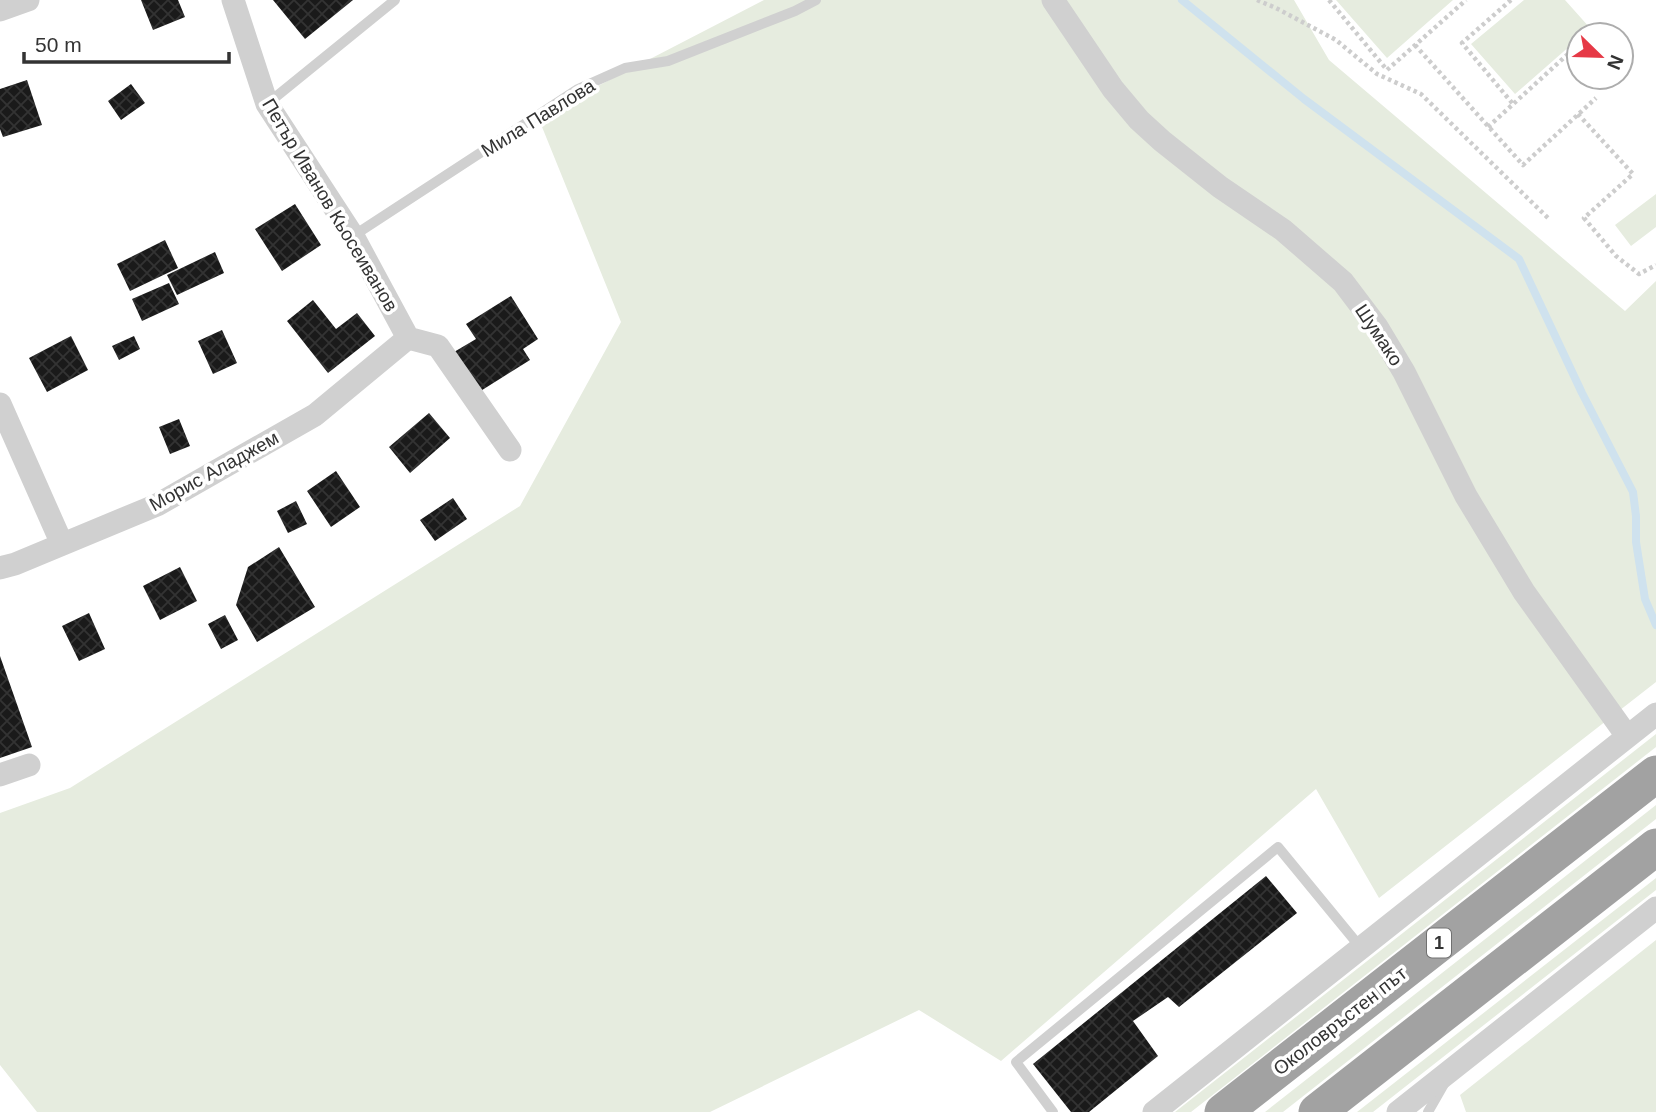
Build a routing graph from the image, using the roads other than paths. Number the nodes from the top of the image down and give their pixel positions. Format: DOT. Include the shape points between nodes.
graph roads {
  1 [pos="28,0"];
  2 [pos="233,0"];
  3 [pos="395,0"];
  4 [pos="816,0"];
  5 [pos="1053,0"];
  6 [pos="0,10"];
  7 [pos="267,104"];
  8 [pos="353,236"];
  9 [pos="408,338"];
  10 [pos="0,404"];
  11 [pos="510,450"];
  12 [pos="62,544"];
  13 [pos="0,568"];
  14 [pos="1656,714"];
  15 [pos="1628,736"];
  16 [pos="29,765"];
  17 [pos="1656,774"];
  18 [pos="0,775"];
  19 [pos="1656,847"];
  20 [pos="1656,908"];
  21 [pos="1361,948"];
  22 [pos="1468,1057"];
  23 [pos="1053,1112"];
  24 [pos="1154,1112"];
  25 [pos="1223,1112"];
  26 [pos="1317,1112"];
  27 [pos="1398,1112"];
  28 [pos="1428,1112"];
  1 -- 6 [label="street"];
  2 -- 7 [label="street, Петър Иванов Кьосеиванов"];
  3 -- 7 [label="lane"];
  4 -- 8 [label="lane, Мила Павлова" via="668,61 625,68 578,89"];
  5 -- 15 [label="street, Шумако" via="1139,120 1343,282 1404,372 1466,496 1524,592"];
  7 -- 8 [label="street, Петър Иванов Кьосеиванов"];
  8 -- 9 [label="street, Петър Иванов Кьосеиванов"];
  9 -- 11 [label="street" via="438,346"];
  9 -- 12 [label="street, Морис Аладжем" via="315,415 157,505"];
  10 -- 12 [label="street"];
  12 -- 13 [label="street, Морис Аладжем"];
  14 -- 15 [label="street"];
  15 -- 21 [label="street"];
  16 -- 18 [label="street"];
  17 -- 25 [label="highway, Околовръстен път / 1"];
  19 -- 26 [label="highway"];
  20 -- 22 [label="street"];
  21 -- 23 [label="lane" via="1278,846 1016,1062"];
  21 -- 24 [label="street"];
  22 -- 27 [label="street"];
  22 -- 28 [label="lane"];
}
